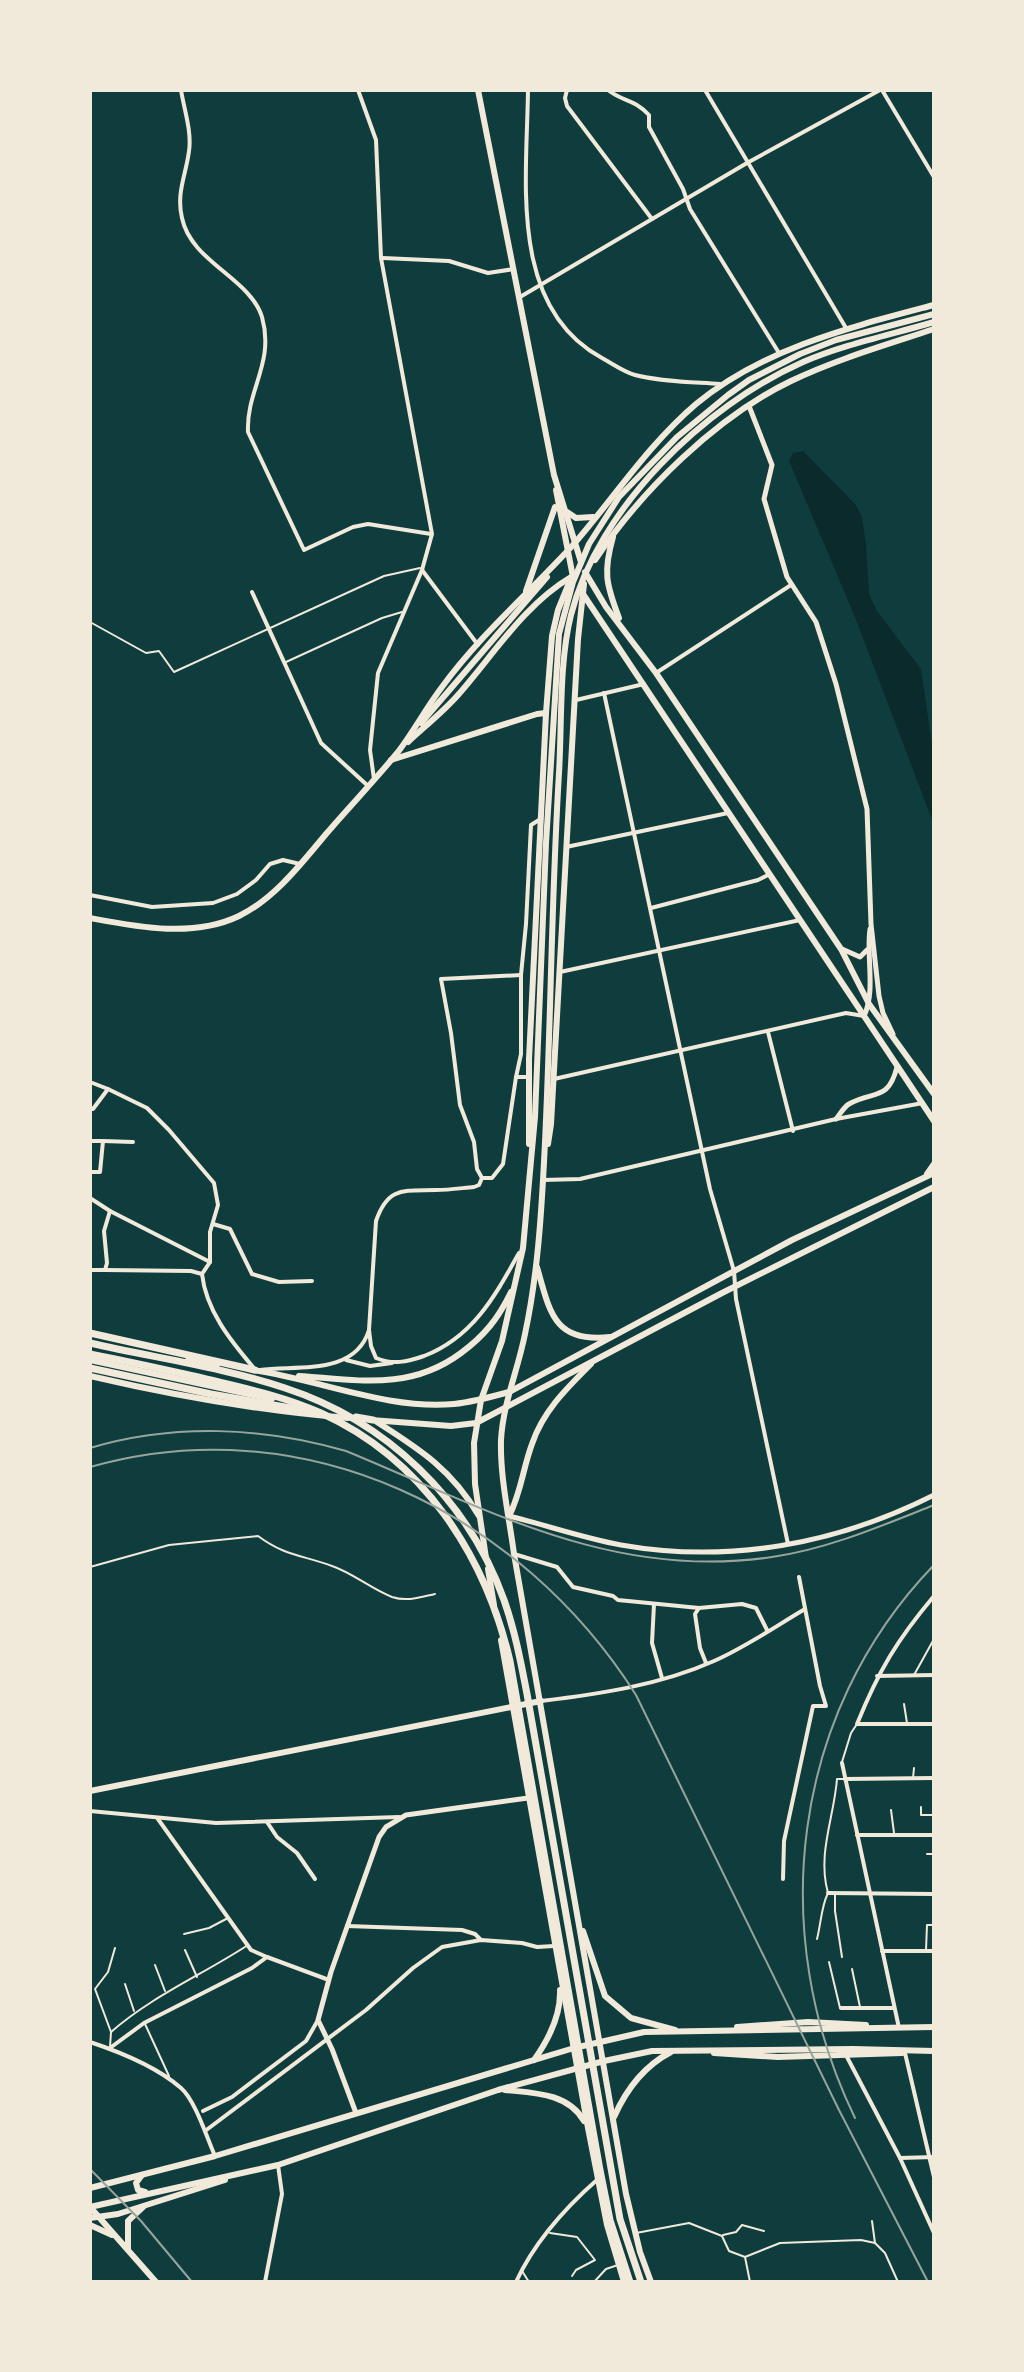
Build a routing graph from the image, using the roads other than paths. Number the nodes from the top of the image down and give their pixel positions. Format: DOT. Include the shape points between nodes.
graph roads {
  1 [pos="181,90"];
  2 [pos="358,90"];
  3 [pos="478,90"];
  4 [pos="528,90"];
  5 [pos="567,90"];
  6 [pos="608,90"];
  7 [pos="705,90"];
  8 [pos="881,90"];
  9 [pos="747,163"];
  10 [pos="934,177"];
  11 [pos="686,199"];
  12 [pos="652,219"];
  13 [pos="381,258"];
  14 [pos="514,269"];
  15 [pos="540,285"];
  16 [pos="520,297"];
  17 [pos="934,305"];
  18 [pos="934,314"];
  19 [pos="934,322"];
  20 [pos="846,328"];
  21 [pos="934,329"];
  22 [pos="779,353"];
  23 [pos="724,384"];
  24 [pos="749,406"];
  25 [pos="554,475"];
  26 [pos="619,497"];
  27 [pos="557,504"];
  28 [pos="564,508"];
  29 [pos="596,515"];
  30 [pos="614,533"];
  31 [pos="432,534"];
  32 [pos="573,544"];
  33 [pos="566,551"];
  34 [pos="422,568"];
  35 [pos="586,576"];
  36 [pos="572,577"];
  37 [pos="791,585"];
  38 [pos="252,592"];
  39 [pos="583,593"];
  40 [pos="524,595"];
  41 [pos="403,612"];
  42 [pos="90,622"];
  43 [pos="622,625"];
  44 [pos="268,629"];
  45 [pos="478,645"];
  46 [pos="283,663"];
  47 [pos="656,673"];
  48 [pos="644,684"];
  49 [pos="604,693"];
  50 [pos="576,700"];
  51 [pos="546,713"];
  52 [pos="398,751"];
  53 [pos="391,760"];
  54 [pos="374,779"];
  55 [pos="367,785"];
  56 [pos="729,813"];
  57 [pos="539,820"];
  58 [pos="635,832"];
  59 [pos="566,847"];
  60 [pos="300,864"];
  61 [pos="770,874"];
  62 [pos="90,895"];
  63 [pos="651,908"];
  64 [pos="90,918"];
  65 [pos="801,920"];
  66 [pos="871,924"];
  67 [pos="841,949"];
  68 [pos="867,949"];
  69 [pos="660,950"];
  70 [pos="560,972"];
  71 [pos="521,975"];
  72 [pos="869,1004"];
  73 [pos="864,1016"];
  74 [pos="768,1032"];
  75 [pos="902,1050"];
  76 [pos="682,1051"];
  77 [pos="897,1067"];
  78 [pos="516,1077"];
  79 [pos="528,1077"];
  80 [pos="554,1079"];
  81 [pos="90,1082"];
  82 [pos="108,1089"];
  83 [pos="934,1094"];
  84 [pos="923,1103"];
  85 [pos="92,1109"];
  86 [pos="836,1119"];
  87 [pos="934,1121"];
  88 [pos="793,1131"];
  89 [pos="90,1141"];
  90 [pos="103,1141"];
  91 [pos="133,1142"];
  92 [pos="704,1151"];
  93 [pos="544,1160"];
  94 [pos="530,1161"];
  95 [pos="934,1164"];
  96 [pos="90,1172"];
  97 [pos="934,1173"];
  98 [pos="482,1178"];
  99 [pos="543,1180"];
  100 [pos="918,1182"];
  101 [pos="934,1189"];
  102 [pos="90,1198"];
  103 [pos="110,1211"];
  104 [pos="213,1224"];
  105 [pos="523,1248"];
  106 [pos="210,1262"];
  107 [pos="537,1264"];
  108 [pos="90,1270"];
  109 [pos="105,1270"];
  110 [pos="734,1271"];
  111 [pos="202,1274"];
  112 [pos="519,1274"];
  113 [pos="312,1281"];
  114 [pos="736,1286"];
  115 [pos="369,1330"];
  116 [pos="90,1333"];
  117 [pos="613,1337"];
  118 [pos="90,1343"];
  119 [pos="90,1357"];
  120 [pos="595,1359"];
  121 [pos="345,1360"];
  122 [pos="394,1363"];
  123 [pos="90,1368"];
  124 [pos="255,1370"];
  125 [pos="280,1374"];
  126 [pos="90,1376"];
  127 [pos="509,1392"];
  128 [pos="481,1400"];
  129 [pos="506,1406"];
  130 [pos="373,1420"];
  131 [pos="476,1423"];
  132 [pos="934,1495"];
  133 [pos="509,1516"];
  134 [pos="480,1519"];
  135 [pos="788,1544"];
  136 [pos="514,1554"];
  137 [pos="90,1567"];
  138 [pos="799,1577"];
  139 [pos="435,1594"];
  140 [pos="934,1596"];
  141 [pos="654,1604"];
  142 [pos="699,1608"];
  143 [pos="805,1609"];
  144 [pos="767,1631"];
  145 [pos="934,1639"];
  146 [pos="707,1664"];
  147 [pos="934,1675"];
  148 [pos="877,1676"];
  149 [pos="914,1676"];
  150 [pos="662,1678"];
  151 [pos="541,1701"];
  152 [pos="904,1704"];
  153 [pos="513,1707"];
  154 [pos="857,1724"];
  155 [pos="907,1724"];
  156 [pos="934,1724"];
  157 [pos="842,1763"];
  158 [pos="914,1768"];
  159 [pos="913,1778"];
  160 [pos="934,1778"];
  161 [pos="845,1779"];
  162 [pos="90,1791"];
  163 [pos="528,1798"];
  164 [pos="921,1807"];
  165 [pos="891,1810"];
  166 [pos="90,1811"];
  167 [pos="934,1815"];
  168 [pos="399,1817"];
  169 [pos="158,1819"];
  170 [pos="267,1822"];
  171 [pos="857,1835"];
  172 [pos="895,1835"];
  173 [pos="934,1835"];
  174 [pos="927,1854"];
  175 [pos="934,1854"];
  176 [pos="315,1879"];
  177 [pos="783,1879"];
  178 [pos="828,1893"];
  179 [pos="835,1893"];
  180 [pos="870,1894"];
  181 [pos="934,1894"];
  182 [pos="229,1917"];
  183 [pos="579,1920"];
  184 [pos="934,1925"];
  185 [pos="347,1926"];
  186 [pos="184,1934"];
  187 [pos="817,1939"];
  188 [pos="481,1940"];
  189 [pos="248,1945"];
  190 [pos="554,1946"];
  191 [pos="115,1948"];
  192 [pos="185,1950"];
  193 [pos="882,1951"];
  194 [pos="926,1951"];
  195 [pos="934,1951"];
  196 [pos="267,1957"];
  197 [pos="842,1957"];
  198 [pos="829,1962"];
  199 [pos="155,1965"];
  200 [pos="852,1969"];
  201 [pos="560,1971"];
  202 [pos="197,1978"];
  203 [pos="329,1980"];
  204 [pos="125,1984"];
  205 [pos="165,1992"];
  206 [pos="841,2008"];
  207 [pos="860,2008"];
  208 [pos="895,2008"];
  209 [pos="134,2012"];
  210 [pos="318,2020"];
  211 [pos="144,2023"];
  212 [pos="934,2027"];
  213 [pos="899,2028"];
  214 [pos="111,2032"];
  215 [pos="684,2032"];
  216 [pos="327,2039"];
  217 [pos="90,2042"];
  218 [pos="600,2042"];
  219 [pos="110,2048"];
  220 [pos="574,2048"];
  221 [pos="680,2050"];
  222 [pos="934,2051"];
  223 [pos="905,2053"];
  224 [pos="847,2057"];
  225 [pos="534,2060"];
  226 [pos="604,2061"];
  227 [pos="577,2068"];
  228 [pos="171,2082"];
  229 [pos="498,2090"];
  230 [pos="203,2111"];
  231 [pos="356,2113"];
  232 [pos="613,2119"];
  233 [pos="588,2128"];
  234 [pos="205,2131"];
  235 [pos="215,2156"];
  236 [pos="932,2157"];
  237 [pos="900,2158"];
  238 [pos="278,2165"];
  239 [pos="142,2175"];
  240 [pos="934,2177"];
  241 [pos="598,2179"];
  242 [pos="90,2188"];
  243 [pos="148,2193"];
  244 [pos="151,2203"];
  245 [pos="90,2207"];
  246 [pos="90,2218"];
  247 [pos="99,2218"];
  248 [pos="872,2221"];
  249 [pos="90,2225"];
  250 [pos="764,2231"];
  251 [pos="549,2232"];
  252 [pos="635,2233"];
  253 [pos="934,2233"];
  254 [pos="722,2236"];
  255 [pos="118,2239"];
  256 [pos="875,2243"];
  257 [pos="128,2249"];
  258 [pos="745,2257"];
  259 [pos="619,2265"];
  260 [pos="522,2270"];
  261 [pos="572,2276"];
  262 [pos="156,2282"];
  263 [pos="265,2282"];
  264 [pos="516,2282"];
  265 [pos="529,2282"];
  266 [pos="594,2282"];
  267 [pos="627,2282"];
  268 [pos="641,2282"];
  269 [pos="651,2282"];
  270 [pos="750,2282"];
  271 [pos="900,2282"];
  272 [pos="912,2282"];
  1 -- 31 [label="street" via="189,152 179,195 182,220 195,246 229,274 261,315 266,354 248,432 304,550 368,524"];
  2 -- 13 [label="street" via="376,140"];
  3 -- 14 [label="main road"];
  4 -- 15 [label="street" via="528,235"];
  5 -- 12 [label="street" via="567,106"];
  6 -- 11 [label="street" via="636,102 649,115 649,127"];
  7 -- 9 [label="street"];
  8 -- 9 [label="street"];
  8 -- 10 [label="street"];
  9 -- 11 [label="street"];
  9 -- 20 [label="street"];
  11 -- 12 [label="street"];
  11 -- 22 [label="street"];
  12 -- 15 [label="street"];
  13 -- 14 [label="street" via="449,261 488,273"];
  13 -- 31 [label="street"];
  14 -- 16 [label="main road"];
  15 -- 16 [label="street"];
  15 -- 23 [label="street" via="583,347 620,368 677,382"];
  16 -- 25 [label="main road"];
  17 -- 20 [label="main road"];
  18 -- 26 [label="main road" via="836,340 775,366 728,395 677,437"];
  19 -- 93 [label="main road" via="840,349 782,372 737,399 643,484 599,543 583,578 566,647 552,876"];
  20 -- 22 [label="main road"];
  21 -- 24 [label="main road" via="840,360"];
  22 -- 23 [label="main road"];
  23 -- 29 [label="main road" via="641,458"];
  24 -- 30 [label="main road" via="717,427"];
  24 -- 37 [label="street" via="772,465 764,499"];
  25 -- 27 [label="main road"];
  25 -- 28 [label="main road"];
  26 -- 52 [label="main road"];
  26 -- 94 [label="main road" via="579,565 559,634"];
  27 -- 33 [label="main road"];
  27 -- 40 [label="main road"];
  28 -- 29 [label="main road" via="576,518"];
  28 -- 32 [label="main road"];
  29 -- 32 [label="main road"];
  30 -- 35 [label="main road"];
  30 -- 43 [label="main road" via="606,580"];
  31 -- 34 [label="street"];
  32 -- 33 [label="main road"];
  32 -- 35 [label="main road"];
  33 -- 36 [label="main road"];
  33 -- 40 [label="main road"];
  34 -- 41 [label="street"];
  34 -- 44 [label="lane" via="384,576"];
  34 -- 45 [label="street"];
  35 -- 36 [label="main road"];
  35 -- 39 [label="main road"];
  35 -- 43 [label="main road"];
  36 -- 39 [label="main road"];
  36 -- 51 [label="main road" via="552,636"];
  36 -- 52 [label="main road" via="526,614 456,697"];
  37 -- 47 [label="street"];
  37 -- 66 [label="street" via="816,622 867,809"];
  38 -- 44 [label="street"];
  39 -- 48 [label="main road"];
  39 -- 50 [label="main road"];
  40 -- 45 [label="main road"];
  41 -- 46 [label="lane"];
  41 -- 54 [label="street" via="378,673 370,750"];
  42 -- 44 [label="lane" via="146,653 159,651 174,672"];
  43 -- 47 [label="main road"];
  44 -- 46 [label="street"];
  45 -- 52 [label="main road"];
  46 -- 55 [label="street" via="321,743"];
  47 -- 67 [label="main road"];
  48 -- 49 [label="street"];
  48 -- 56 [label="main road"];
  49 -- 50 [label="street"];
  49 -- 58 [label="street"];
  50 -- 59 [label="main road"];
  51 -- 53 [label="main road"];
  51 -- 57 [label="main road"];
  52 -- 53 [label="main road"];
  53 -- 54 [label="main road"];
  54 -- 55 [label="main road"];
  55 -- 60 [label="main road"];
  56 -- 58 [label="street"];
  56 -- 61 [label="main road"];
  57 -- 71 [label="street" via="531,825"];
  57 -- 79 [label="main road"];
  58 -- 59 [label="street"];
  58 -- 63 [label="street"];
  59 -- 70 [label="main road"];
  60 -- 62 [label="street" via="270,864 237,894 213,903 152,907"];
  60 -- 64 [label="main road" via="260,902 219,923 171,929"];
  61 -- 63 [label="street"];
  61 -- 65 [label="main road"];
  63 -- 69 [label="street"];
  65 -- 69 [label="street"];
  65 -- 73 [label="main road"];
  66 -- 68 [label="street"];
  66 -- 75 [label="street" via="883,1013"];
  67 -- 68 [label="street" via="860,957"];
  67 -- 72 [label="main road"];
  68 -- 72 [label="street"];
  69 -- 70 [label="street"];
  69 -- 76 [label="street"];
  70 -- 80 [label="main road"];
  71 -- 78 [label="street"];
  71 -- 98 [label="street" via="441,979 460,1105"];
  72 -- 73 [label="street"];
  72 -- 75 [label="main road"];
  73 -- 74 [label="street" via="846,1013"];
  73 -- 77 [label="main road"];
  74 -- 76 [label="street"];
  74 -- 88 [label="street"];
  75 -- 83 [label="main road"];
  76 -- 80 [label="street"];
  76 -- 92 [label="street"];
  77 -- 84 [label="main road"];
  77 -- 86 [label="street" via="885,1093 847,1105"];
  78 -- 79 [label="street"];
  78 -- 98 [label="street" via="503,1164 492,1178"];
  79 -- 94 [label="main road"];
  80 -- 93 [label="main road"];
  81 -- 82 [label="street"];
  82 -- 85 [label="street"];
  82 -- 104 [label="street" via="147,1108 214,1183 218,1205"];
  84 -- 86 [label="street"];
  84 -- 87 [label="main road"];
  86 -- 88 [label="street"];
  88 -- 92 [label="street"];
  89 -- 90 [label="street"];
  90 -- 91 [label="street"];
  90 -- 96 [label="street" via="100,1172"];
  92 -- 99 [label="street" via="580,1179"];
  92 -- 110 [label="street"];
  93 -- 99 [label="main road"];
  94 -- 105 [label="main road"];
  95 -- 100 [label="main road"];
  97 -- 100 [label="main road"];
  98 -- 115 [label="street" via="474,1187 403,1190 389,1197 376,1221"];
  99 -- 107 [label="main road"];
  100 -- 110 [label="main road"];
  101 -- 114 [label="main road"];
  102 -- 103 [label="street"];
  103 -- 106 [label="street"];
  103 -- 109 [label="street" via="104,1231"];
  104 -- 106 [label="street"];
  104 -- 113 [label="street" via="230,1229 252,1274 279,1282"];
  105 -- 112 [label="main road"];
  105 -- 122 [label="street" via="468,1330 430,1353"];
  106 -- 111 [label="street"];
  107 -- 117 [label="main road" via="547,1304 562,1328 587,1339"];
  107 -- 127 [label="main road"];
  108 -- 109 [label="street"];
  109 -- 111 [label="street"];
  110 -- 114 [label="street"];
  110 -- 117 [label="main road"];
  111 -- 124 [label="street" via="217,1320"];
  112 -- 125 [label="main road" via="496,1322 437,1369 389,1380"];
  112 -- 128 [label="main road"];
  114 -- 120 [label="main road"];
  114 -- 135 [label="street"];
  115 -- 121 [label="street" via="360,1350"];
  115 -- 122 [label="street" via="376,1358"];
  116 -- 124 [label="highway"];
  117 -- 127 [label="main road"];
  118 -- 124 [label="main road"];
  118 -- 268 [label="highway" via="264,1381 345,1413 407,1455 456,1510 485,1556 511,1621 525,1681 620,2219"];
  119 -- 130 [label="main road"];
  119 -- 267 [label="highway" via="264,1393 334,1420 408,1473 432,1497 474,1559 497,1612 510,1661 600,2170"];
  120 -- 129 [label="main road"];
  120 -- 133 [label="main road" via="541,1424"];
  121 -- 122 [label="street" via="370,1366"];
  121 -- 124 [label="street"];
  123 -- 130 [label="highway"];
  124 -- 125 [label="main road"];
  125 -- 128 [label="main road" via="391,1399 451,1404"];
  126 -- 130 [label="main road" via="263,1410"];
  127 -- 128 [label="main road"];
  127 -- 129 [label="main road"];
  128 -- 131 [label="main road"];
  129 -- 131 [label="main road"];
  129 -- 133 [label="main road" via="501,1461"];
  130 -- 131 [label="main road"];
  130 -- 134 [label="main road" via="436,1463 464,1490"];
  131 -- 134 [label="main road" via="473,1461"];
  132 -- 135 [label="street" via="861,1527"];
  133 -- 135 [label="street" via="621,1545 676,1552"];
  133 -- 136 [label="main road"];
  134 -- 153 [label="main road"];
  136 -- 141 [label="street" via="557,1567 573,1587"];
  136 -- 151 [label="main road"];
  137 -- 139 [label="lane" via="169,1545 258,1536 296,1557 360,1578 392,1597 409,1600"];
  138 -- 143 [label="street"];
  140 -- 148 [label="street" via="904,1631"];
  141 -- 142 [label="street"];
  141 -- 150 [label="street" via="652,1643"];
  142 -- 144 [label="street" via="756,1608"];
  142 -- 146 [label="street" via="698,1637"];
  143 -- 144 [label="street"];
  143 -- 177 [label="street" via="826,1706 813,1706 784,1841"];
  144 -- 146 [label="street"];
  145 -- 149 [label="lane"];
  146 -- 150 [label="street"];
  147 -- 149 [label="street"];
  148 -- 149 [label="street"];
  148 -- 154 [label="street"];
  150 -- 151 [label="street" via="604,1694"];
  151 -- 153 [label="main road"];
  151 -- 183 [label="main road"];
  152 -- 155 [label="lane"];
  153 -- 162 [label="main road"];
  153 -- 163 [label="main road"];
  154 -- 155 [label="street"];
  154 -- 157 [label="lane"];
  155 -- 156 [label="street"];
  157 -- 161 [label="street"];
  158 -- 159 [label="lane"];
  159 -- 160 [label="street"];
  159 -- 161 [label="street"];
  161 -- 171 [label="street"];
  161 -- 178 [label="lane" via="837,1779 826,1835 823,1876"];
  163 -- 168 [label="street"];
  163 -- 190 [label="main road"];
  164 -- 167 [label="lane" via="921,1815"];
  165 -- 172 [label="lane"];
  166 -- 169 [label="street"];
  168 -- 170 [label="street"];
  168 -- 185 [label="street" via="386,1827 373,1850"];
  169 -- 170 [label="street"];
  169 -- 182 [label="street"];
  170 -- 176 [label="street"];
  171 -- 172 [label="street"];
  171 -- 180 [label="street"];
  172 -- 173 [label="street"];
  174 -- 175 [label="lane"];
  178 -- 179 [label="street"];
  178 -- 187 [label="lane"];
  179 -- 180 [label="street"];
  179 -- 197 [label="lane"];
  180 -- 181 [label="street"];
  180 -- 193 [label="street"];
  182 -- 186 [label="lane"];
  182 -- 189 [label="street"];
  183 -- 215 [label="main road" via="605,1996 631,2018"];
  183 -- 218 [label="main road"];
  184 -- 194 [label="lane" via="927,1925"];
  185 -- 188 [label="street" via="462,1930"];
  185 -- 203 [label="street"];
  188 -- 190 [label="street"];
  188 -- 216 [label="street" via="442,1947"];
  189 -- 196 [label="street"];
  189 -- 202 [label="lane"];
  190 -- 201 [label="main road"];
  191 -- 214 [label="lane" via="108,1972 95,1989"];
  192 -- 202 [label="lane"];
  193 -- 194 [label="street"];
  193 -- 208 [label="street"];
  194 -- 195 [label="street"];
  196 -- 203 [label="street"];
  196 -- 211 [label="street"];
  198 -- 206 [label="lane"];
  199 -- 205 [label="lane"];
  200 -- 207 [label="lane"];
  201 -- 220 [label="main road"];
  201 -- 225 [label="main road" via="561,2003"];
  202 -- 205 [label="lane"];
  203 -- 210 [label="street"];
  204 -- 209 [label="lane"];
  205 -- 209 [label="lane"];
  206 -- 207 [label="street"];
  207 -- 208 [label="street"];
  208 -- 213 [label="street"];
  209 -- 214 [label="lane"];
  210 -- 216 [label="street"];
  210 -- 230 [label="street" via="306,2041 232,2097"];
  211 -- 219 [label="street"];
  211 -- 228 [label="lane"];
  212 -- 213 [label="main road"];
  213 -- 215 [label="main road" via="808,2022"];
  214 -- 219 [label="lane"];
  215 -- 218 [label="main road" via="644,2032"];
  216 -- 231 [label="street"];
  216 -- 234 [label="street"];
  217 -- 219 [label="street"];
  218 -- 220 [label="main road"];
  218 -- 226 [label="main road"];
  219 -- 228 [label="street"];
  220 -- 225 [label="main road"];
  220 -- 227 [label="main road"];
  221 -- 222 [label="main road"];
  221 -- 224 [label="main road"];
  221 -- 226 [label="main road"];
  221 -- 232 [label="main road" via="655,2060 622,2099"];
  222 -- 223 [label="main road"];
  223 -- 224 [label="main road"];
  223 -- 236 [label="street"];
  224 -- 237 [label="street"];
  225 -- 231 [label="main road"];
  226 -- 227 [label="main road"];
  226 -- 232 [label="main road"];
  227 -- 229 [label="main road"];
  227 -- 233 [label="main road"];
  228 -- 234 [label="street" via="183,2089"];
  229 -- 233 [label="main road" via="563,2101"];
  229 -- 238 [label="main road"];
  231 -- 235 [label="main road"];
  232 -- 252 [label="main road"];
  233 -- 241 [label="main road"];
  234 -- 235 [label="street"];
  235 -- 239 [label="main road"];
  236 -- 237 [label="street"];
  236 -- 240 [label="street"];
  237 -- 253 [label="street"];
  238 -- 243 [label="main road"];
  238 -- 244 [label="main road"];
  238 -- 263 [label="street" via="282,2194"];
  239 -- 242 [label="main road"];
  239 -- 243 [label="main road" via="138,2190"];
  241 -- 251 [label="street"];
  241 -- 259 [label="main road"];
  243 -- 245 [label="main road"];
  244 -- 247 [label="main road"];
  244 -- 257 [label="main road" via="128,2221"];
  245 -- 247 [label="main road"];
  246 -- 247 [label="main road"];
  247 -- 255 [label="main road"];
  248 -- 256 [label="lane"];
  249 -- 255 [label="main road"];
  250 -- 254 [label="lane" via="742,2225"];
  251 -- 260 [label="street"];
  251 -- 261 [label="lane" via="577,2237 595,2260"];
  252 -- 254 [label="lane" via="689,2223"];
  252 -- 269 [label="main road"];
  254 -- 258 [label="lane" via="729,2251"];
  255 -- 257 [label="main road"];
  256 -- 258 [label="lane" via="780,2243"];
  256 -- 271 [label="lane"];
  257 -- 262 [label="main road"];
  258 -- 270 [label="lane"];
  259 -- 266 [label="lane" via="606,2269"];
  259 -- 267 [label="main road"];
  260 -- 264 [label="street"];
  260 -- 265 [label="lane"];
  271 -- 272 [label="street"];
}
